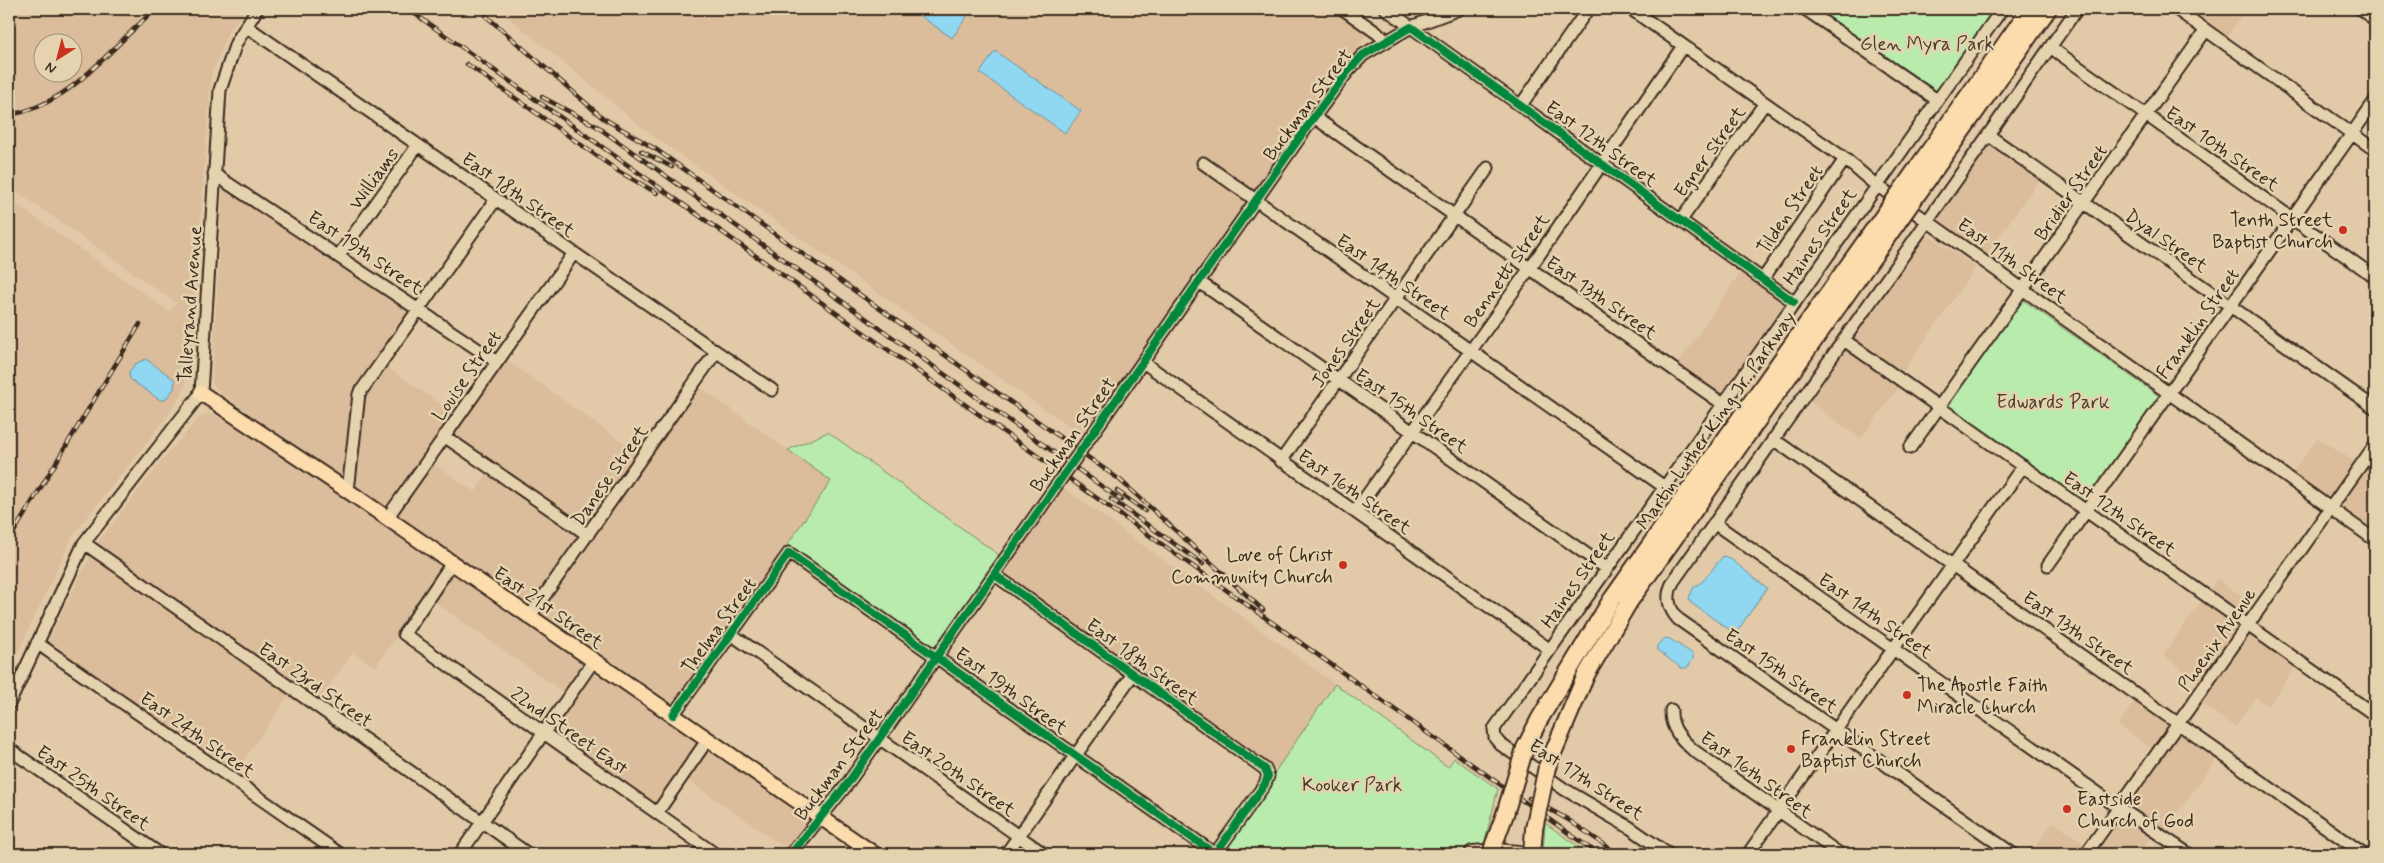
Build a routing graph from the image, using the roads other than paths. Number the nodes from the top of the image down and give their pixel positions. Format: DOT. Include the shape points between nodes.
graph roads {
  1 [pos="258,9"];
  2 [pos="1344,9"];
  3 [pos="1386,9"];
  4 [pos="1459,9"];
  5 [pos="1588,9"];
  6 [pos="1630,9"];
  7 [pos="1805,9"];
  8 [pos="2002,9"];
  9 [pos="2030,9"];
  10 [pos="2048,9"];
  11 [pos="2077,9"];
  12 [pos="2176,9"];
  13 [pos="2361,9"];
  14 [pos="2375,20"];
  15 [pos="246,26"];
  16 [pos="1412,27"];
  17 [pos="2206,30"];
  18 [pos="1387,40"];
  19 [pos="1683,46"];
  20 [pos="2050,47"];
  21 [pos="1937,100"];
  22 [pos="2375,101"];
  23 [pos="1765,103"];
  24 [pos="1521,105"];
  25 [pos="2146,114"];
  26 [pos="1314,117"];
  27 [pos="2352,134"];
  28 [pos="1988,135"];
  29 [pos="418,145"];
  30 [pos="2375,150"];
  31 [pos="1845,159"];
  32 [pos="1602,162"];
  33 [pos="1203,163"];
  34 [pos="1488,168"];
  35 [pos="1924,172"];
  36 [pos="214,174"];
  37 [pos="1877,185"];
  38 [pos="496,199"];
  39 [pos="1255,200"];
  40 [pos="2084,203"];
  41 [pos="1455,215"];
  42 [pos="2292,218"];
  43 [pos="1681,220"];
  44 [pos="1927,221"];
  45 [pos="1878,236"];
  46 [pos="574,253"];
  47 [pos="339,255"];
  48 [pos="1530,268"];
  49 [pos="2375,277"];
  50 [pos="1763,279"];
  51 [pos="1198,281"];
  52 [pos="2023,289"];
  53 [pos="1397,298"];
  54 [pos="1794,302"];
  55 [pos="2230,306"];
  56 [pos="418,308"];
  57 [pos="1844,340"];
  58 [pos="1471,351"];
  59 [pos="716,352"];
  60 [pos="497,362"];
  61 [pos="1143,362"];
  62 [pos="1339,380"];
  63 [pos="772,390"];
  64 [pos="201,393"];
  65 [pos="2169,393"];
  66 [pos="1722,404"];
  67 [pos="1940,407"];
  68 [pos="2375,408"];
  69 [pos="1412,432"];
  70 [pos="444,436"];
  71 [pos="1773,439"];
  72 [pos="2375,445"];
  73 [pos="1910,448"];
  74 [pos="1281,461"];
  75 [pos="2023,466"];
  76 [pos="1663,486"];
  77 [pos="348,491"];
  78 [pos="2331,508"];
  79 [pos="2086,510"];
  80 [pos="1355,512"];
  81 [pos="387,518"];
  82 [pos="1714,523"];
  83 [pos="588,535"];
  84 [pos="2375,540"];
  85 [pos="84,543"];
  86 [pos="789,553"];
  87 [pos="452,563"];
  88 [pos="2048,565"];
  89 [pos="1953,566"];
  90 [pos="1606,568"];
  91 [pos="996,575"];
  92 [pos="530,616"];
  93 [pos="2248,625"];
  94 [pos="732,634"];
  95 [pos="36,642"];
  96 [pos="1549,649"];
  97 [pos="1894,649"];
  98 [pos="937,657"];
  99 [pos="594,660"];
  100 [pos="1133,674"];
  101 [pos="9,704"];
  102 [pos="1671,710"];
  103 [pos="673,715"];
  104 [pos="2375,715"];
  105 [pos="2178,724"];
  106 [pos="1494,729"];
  107 [pos="1836,730"];
  108 [pos="543,733"];
  109 [pos="708,739"];
  110 [pos="879,739"];
  111 [pos="9,749"];
  112 [pos="1075,756"];
  113 [pos="2120,807"];
  114 [pos="1779,811"];
  115 [pos="657,813"];
  116 [pos="820,816"];
  117 [pos="482,822"];
  118 [pos="1019,837"];
  119 [pos="1496,849"];
  120 [pos="1528,853"];
  121 [pos="160,854"];
  122 [pos="340,854"];
  123 [pos="460,854"];
  124 [pos="528,854"];
  125 [pos="715,854"];
  126 [pos="790,854"];
  127 [pos="874,854"];
  128 [pos="1006,854"];
  129 [pos="1044,854"];
  130 [pos="1215,854"];
  131 [pos="1473,854"];
  132 [pos="1668,854"];
  133 [pos="1748,854"];
  134 [pos="1840,854"];
  135 [pos="2013,854"];
  136 [pos="2086,854"];
  137 [pos="2189,854"];
  138 [pos="2364,854"];
  1 -- 15 [label="street, Talleyrand Avenue"];
  2 -- 18 [label="street"];
  3 -- 16 [label="street, East 12th Street"];
  4 -- 16 [label="street"];
  5 -- 24 [label="street"];
  6 -- 19 [label="street, East 11th Street"];
  7 -- 21 [label="street"];
  8 -- 21 [label="street, Haines Street"];
  9 -- 35 [label="highway, Martin Luther King Jr. Parkway"];
  10 -- 35 [label="highway, Martin Luther King Jr. Parkway"];
  11 -- 20 [label="street"];
  12 -- 17 [label="street"];
  13 -- 14 [label="street"];
  15 -- 29 [label="street, East 18th Street"];
  15 -- 36 [label="street, Talleyrand Avenue" via="230,56 221,84"];
  16 -- 18 [label="street"];
  16 -- 24 [label="street, East 12th Street"];
  17 -- 25 [label="street, Bridier Street"];
  17 -- 27 [label="street"];
  18 -- 26 [label="street, Buckman Street" via="1371,48 1352,66"];
  19 -- 23 [label="street, East 11th Street"];
  19 -- 32 [label="street, Bennett Street"];
  20 -- 25 [label="street, East 10th Street"];
  20 -- 28 [label="street"];
  21 -- 37 [label="street, Haines Street"];
  22 -- 27 [label="street, Franklin Street"];
  23 -- 31 [label="street, East 11th Street"];
  23 -- 43 [label="street, Egner Street"];
  24 -- 32 [label="street, East 12th Street"];
  25 -- 40 [label="street, Bridier Street"];
  25 -- 42 [label="street, East 10th Street"];
  26 -- 39 [label="street, Buckman Street"];
  26 -- 41 [label="street, East 13th Street"];
  27 -- 30 [label="street"];
  27 -- 42 [label="street, Franklin Street"];
  28 -- 40 [label="street, Dyal Street"];
  28 -- 44 [label="street"];
  29 -- 38 [label="street, East 18th Street"];
  29 -- 47 [label="street, Williams"];
  31 -- 37 [label="street, East 11th Street"];
  31 -- 50 [label="street, Tilden Street"];
  32 -- 43 [label="street, East 12th Street"];
  32 -- 48 [label="street, Bennett Street"];
  33 -- 39 [label="street, East 14th Street"];
  34 -- 41 [label="street, Jones Street"];
  35 -- 45 [label="highway, Martin Luther King Jr. Parkway, bridge"];
  36 -- 47 [label="street, East 19th Street"];
  36 -- 64 [label="street, Talleyrand Avenue"];
  37 -- 44 [label="street, East 11th Street"];
  37 -- 54 [label="street, Haines Street"];
  38 -- 46 [label="street, East 18th Street"];
  38 -- 56 [label="street"];
  39 -- 51 [label="street, Buckman Street"];
  39 -- 53 [label="street, East 14th Street"];
  40 -- 52 [label="street, Bridier Street"];
  40 -- 55 [label="street, Dyal Street"];
  41 -- 48 [label="street, East 13th Street"];
  41 -- 53 [label="street, Jones Street"];
  42 -- 49 [label="street, East 10th Street"];
  42 -- 55 [label="street, Franklin Street"];
  43 -- 50 [label="street, East 12th Street"];
  44 -- 52 [label="street, East 11th Street"];
  44 -- 57 [label="street"];
  45 -- 119 [label="highway, Martin Luther King Jr. Parkway, bridge" via="1612,599 1525,748"];
  45 -- 120 [label="highway, Martin Luther King Jr. Parkway, bridge" via="1629,602 1586,675 1547,767"];
  46 -- 59 [label="street, East 18th Street"];
  46 -- 60 [label="street, Louise Street"];
  47 -- 56 [label="street, East 19th Street"];
  48 -- 58 [label="street, Bennett Street"];
  48 -- 66 [label="street, East 13th Street"];
  50 -- 54 [label="street, East 12th Street"];
  51 -- 61 [label="street, Buckman Street"];
  51 -- 62 [label="street, East 15th Street"];
  52 -- 65 [label="street, East 11th Street"];
  52 -- 67 [label="street, Bridier Street"];
  53 -- 58 [label="street, East 14th Street"];
  53 -- 62 [label="street, Jones Street"];
  54 -- 66 [label="street, Haines Street"];
  55 -- 65 [label="street, Franklin Street"];
  55 -- 68 [label="street, Dyal Street"];
  56 -- 60 [label="street, East 19th Street"];
  56 -- 77 [label="street" via="359,394"];
  57 -- 67 [label="street, East 12th Street"];
  57 -- 71 [label="street"];
  58 -- 69 [label="street, Bennett Street"];
  58 -- 76 [label="street, East 14th Street"];
  59 -- 63 [label="street, East 18th Street"];
  59 -- 83 [label="street, Danese Street"];
  60 -- 70 [label="street, Louise Street"];
  61 -- 74 [label="street, East 16th Street"];
  61 -- 91 [label="street, Buckman Street"];
  62 -- 69 [label="street, East 15th Street"];
  62 -- 74 [label="street, Jones Street"];
  64 -- 77 [label="main road, East 21st Street"];
  64 -- 85 [label="street, Talleyrand Avenue"];
  65 -- 78 [label="street, East 11th Street"];
  65 -- 79 [label="street, Franklin Street"];
  66 -- 76 [label="street, Haines Street"];
  67 -- 73 [label="street, Bridier Street"];
  67 -- 75 [label="street, East 12th Street"];
  69 -- 80 [label="street, Bennett Street"];
  69 -- 90 [label="street, East 15th Street"];
  70 -- 81 [label="street, Louise Street"];
  70 -- 83 [label="street"];
  71 -- 82 [label="street"];
  71 -- 89 [label="street, East 13th Street"];
  72 -- 78 [label="street, Phoenix Avenue"];
  74 -- 80 [label="street, East 16th Street"];
  75 -- 79 [label="street, East 12th Street"];
  75 -- 89 [label="street"];
  76 -- 90 [label="street, Haines Street"];
  77 -- 81 [label="main road, East 21st Street"];
  78 -- 84 [label="street, East 11th Street"];
  78 -- 93 [label="street, Phoenix Avenue"];
  79 -- 88 [label="street, Franklin Street"];
  79 -- 93 [label="street, East 12th Street"];
  80 -- 96 [label="street, East 16th Street"];
  81 -- 87 [label="main road, East 21st Street"];
  82 -- 97 [label="street, East 14th Street"];
  82 -- 107 [label="street, East 15th Street" via="1670,588 1669,602 1673,613"];
  83 -- 92 [label="street, Danese Street"];
  85 -- 95 [label="street, Talleyrand Avenue"];
  85 -- 117 [label="street, East 23rd Street"];
  86 -- 94 [label="street, Thelma Street"];
  86 -- 98 [label="street, East 19th Street"];
  87 -- 92 [label="main road, East 21st Street"];
  87 -- 108 [label="street, 22nd Street East" via="404,634"];
  89 -- 97 [label="street"];
  89 -- 105 [label="street, East 13th Street"];
  90 -- 96 [label="street, Haines Street"];
  91 -- 98 [label="street, Buckman Street"];
  91 -- 100 [label="street, East 18th Street"];
  92 -- 99 [label="main road, East 21st Street"];
  93 -- 104 [label="street, East 12th Street"];
  93 -- 105 [label="street, Phoenix Avenue"];
  94 -- 103 [label="street, Thelma Street"];
  94 -- 110 [label="street, East 20th Street"];
  95 -- 101 [label="street, Talleyrand Avenue"];
  95 -- 122 [label="street, East 24th Street"];
  96 -- 106 [label="street, Haines Street"];
  97 -- 107 [label="street"];
  97 -- 113 [label="street, East 14th Street"];
  98 -- 110 [label="street, Buckman Street"];
  98 -- 112 [label="street, East 19th Street"];
  99 -- 103 [label="main road, East 21st Street"];
  99 -- 108 [label="street"];
  100 -- 112 [label="street"];
  100 -- 130 [label="street, East 18th Street" via="1265,769 1268,776 1265,784"];
  102 -- 114 [label="street, East 16th Street" via="1672,724 1686,744"];
  103 -- 109 [label="main road, East 21st Street"];
  105 -- 113 [label="street, Phoenix Avenue"];
  105 -- 138 [label="street, East 13th Street"];
  106 -- 132 [label="street, East 17th Street" via="1500,744 1564,789 1629,826"];
  107 -- 114 [label="street"];
  107 -- 135 [label="street, East 15th Street"];
  108 -- 115 [label="street, 22nd Street East"];
  108 -- 117 [label="street"];
  109 -- 115 [label="street"];
  109 -- 116 [label="main road, East 21st Street"];
  110 -- 116 [label="street, Buckman Street"];
  110 -- 118 [label="street, East 20th Street"];
  111 -- 121 [label="street, East 25th Street"];
  112 -- 118 [label="street"];
  112 -- 130 [label="street, East 19th Street"];
  113 -- 136 [label="street, Phoenix Avenue"];
  113 -- 137 [label="street, East 14th Street"];
  114 -- 133 [label="street"];
  114 -- 134 [label="street, East 16th Street"];
  115 -- 125 [label="street, 22nd Street East"];
  116 -- 126 [label="street, Buckman Street"];
  116 -- 127 [label="main road, East 21st Street"];
  117 -- 123 [label="street"];
  117 -- 124 [label="street, East 23rd Street"];
  118 -- 128 [label="street"];
  118 -- 129 [label="street, East 20th Street"];
  120 -- 131 [label="highway"];
}
